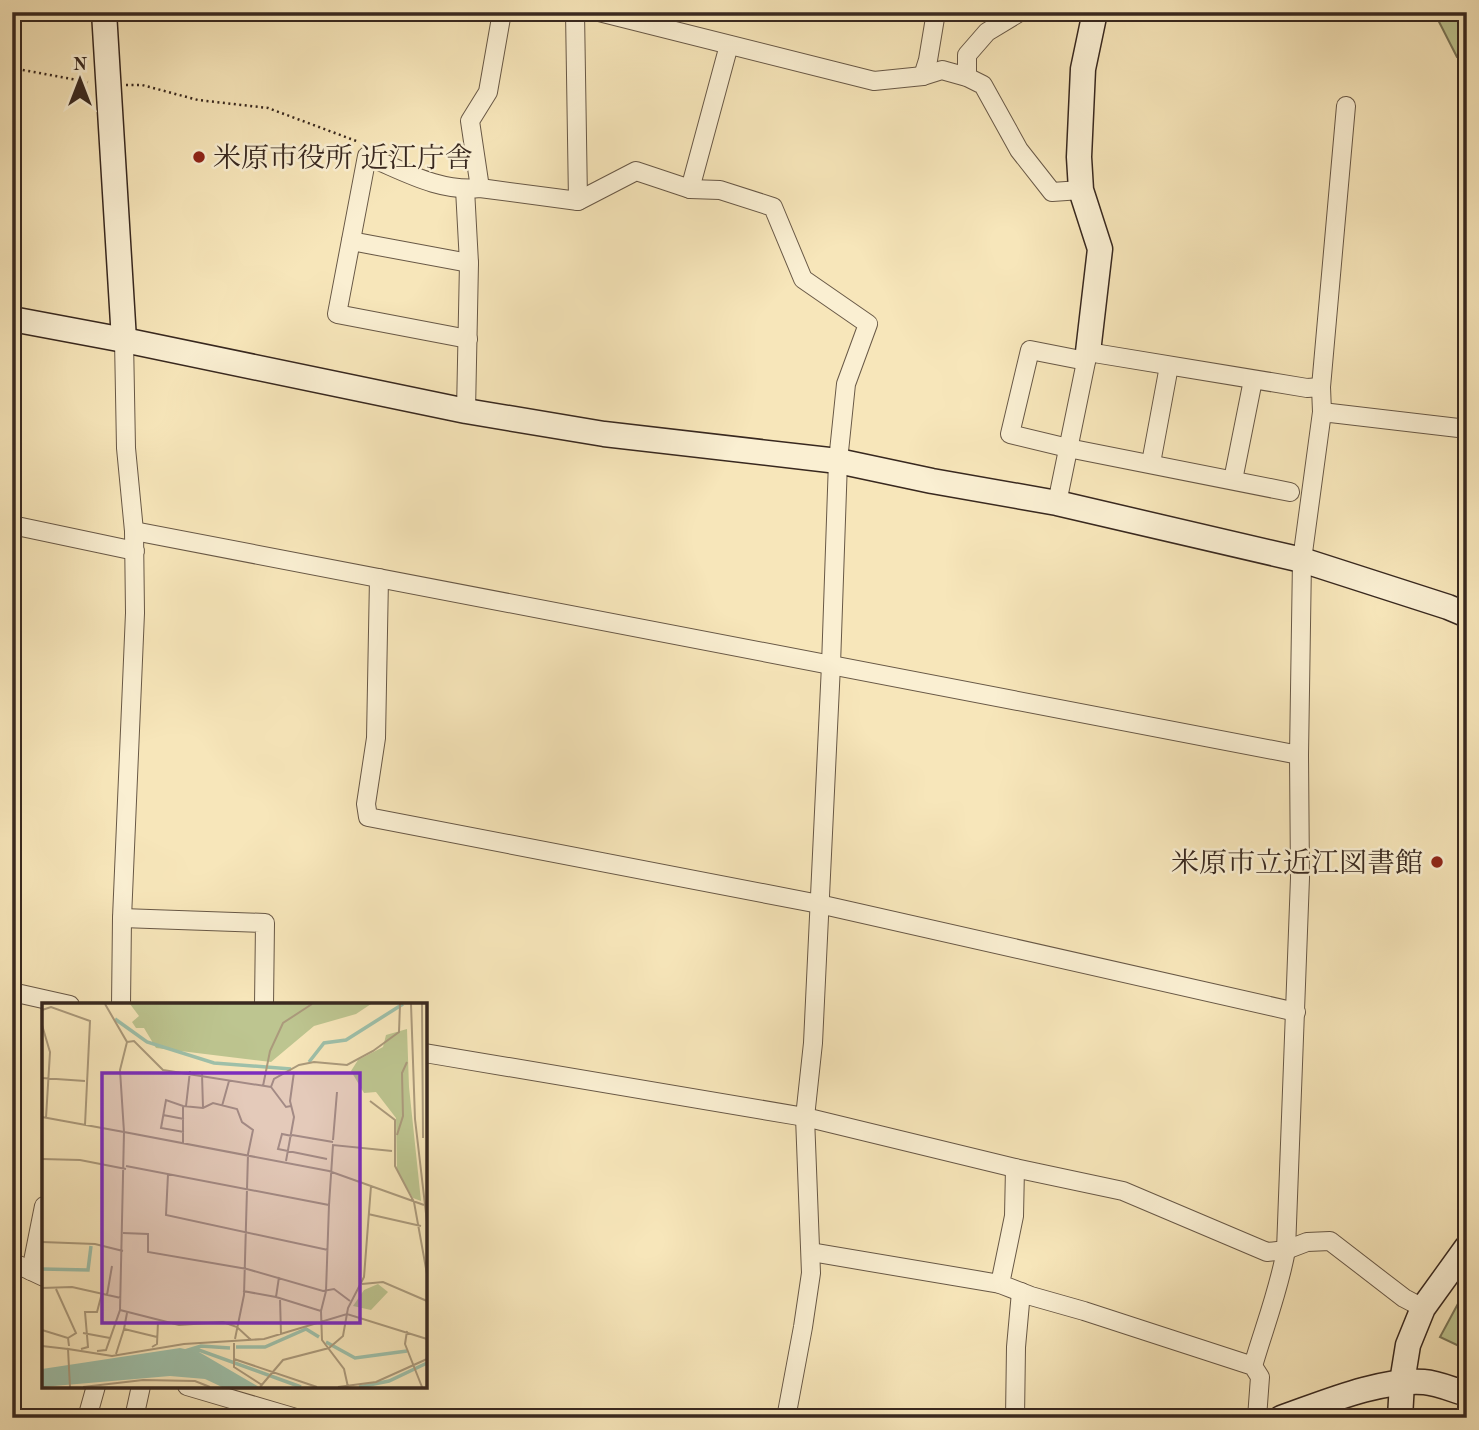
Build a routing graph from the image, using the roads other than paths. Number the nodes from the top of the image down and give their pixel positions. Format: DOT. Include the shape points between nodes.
graph roads {
  1 [pos="104,12"];
  2 [pos="502,12"];
  3 [pos="575,12"];
  4 [pos="598,12"];
  5 [pos="936,12"];
  6 [pos="1020,12"];
  7 [pos="1095,12"];
  8 [pos="729,45"];
  9 [pos="923,76"];
  10 [pos="967,78"];
  11 [pos="1346,106"];
  12 [pos="472,189"];
  13 [pos="690,189"];
  14 [pos="1081,190"];
  15 [pos="578,201"];
  16 [pos="351,241"];
  17 [pos="469,263"];
  18 [pos="12,319"];
  19 [pos="468,340"];
  20 [pos="124,341"];
  21 [pos="1087,357"];
  22 [pos="1169,366"];
  23 [pos="1253,380"];
  24 [pos="1321,387"];
  25 [pos="466,411"];
  26 [pos="1322,412"];
  27 [pos="1467,429"];
  28 [pos="1068,448"];
  29 [pos="838,461"];
  30 [pos="1151,463"];
  31 [pos="1233,480"];
  32 [pos="1290,492"];
  33 [pos="1057,503"];
  34 [pos="12,525"];
  35 [pos="134,531"];
  36 [pos="135,551"];
  37 [pos="1302,560"];
  38 [pos="379,578"];
  39 [pos="1467,615"];
  40 [pos="831,665"];
  41 [pos="1298,755"];
  42 [pos="818,904"];
  43 [pos="122,918"];
  44 [pos="12,992"];
  45 [pos="61,1003"];
  46 [pos="121,1003"];
  47 [pos="264,1003"];
  48 [pos="1296,1012"];
  49 [pos="427,1054"];
  50 [pos="805,1117"];
  51 [pos="1015,1168"];
  52 [pos="42,1225"];
  53 [pos="1467,1247"];
  54 [pos="1286,1250"];
  55 [pos="811,1252"];
  56 [pos="12,1262"];
  57 [pos="37,1274"];
  58 [pos="1000,1284"];
  59 [pos="1021,1292"];
  60 [pos="1423,1308"];
  61 [pos="1253,1366"];
  62 [pos="1402,1382"];
  63 [pos="95,1388"];
  64 [pos="141,1388"];
  65 [pos="194,1388"];
  66 [pos="1467,1394"];
  67 [pos="87,1418"];
  68 [pos="134,1418"];
  69 [pos="296,1418"];
  70 [pos="786,1418"];
  71 [pos="1015,1418"];
  72 [pos="1257,1418"];
  73 [pos="1281,1418"];
  74 [pos="1400,1418"];
  1 -- 20 [label="street"];
  2 -- 12 [label="street" via="488,92 470,121"];
  3 -- 15 [label="street"];
  4 -- 8 [label="street"];
  5 -- 9 [label="street"];
  6 -- 10 [label="street" via="987,32 967,55"];
  7 -- 14 [label="street" via="1083,69"];
  8 -- 9 [label="street" via="874,81"];
  8 -- 13 [label="street"];
  9 -- 10 [label="street" via="942,70"];
  10 -- 14 [label="street" via="983,85 1019,150 1052,192"];
  11 -- 24 [label="street"];
  12 -- 15 [label="street"];
  12 -- 16 [label="street" via="433,184 367,156"];
  12 -- 17 [label="street"];
  13 -- 15 [label="street" via="636,171"];
  13 -- 29 [label="street" via="720,190 773,207 803,279 868,324 846,384"];
  14 -- 21 [label="street" via="1100,249"];
  16 -- 17 [label="street"];
  16 -- 19 [label="street" via="337,314"];
  17 -- 19 [label="street"];
  18 -- 20 [label="street"];
  19 -- 25 [label="street"];
  20 -- 25 [label="street"];
  20 -- 35 [label="street" via="126,449"];
  21 -- 22 [label="street"];
  21 -- 28 [label="street"];
  21 -- 28 [label="street" via="1030,350 1010,433"];
  22 -- 23 [label="street"];
  22 -- 30 [label="street"];
  23 -- 24 [label="street"];
  23 -- 31 [label="street"];
  24 -- 26 [label="street"];
  25 -- 29 [label="street" via="604,434"];
  26 -- 27 [label="street"];
  26 -- 37 [label="street"];
  28 -- 30 [label="street"];
  28 -- 33 [label="street"];
  29 -- 33 [label="street"];
  29 -- 40 [label="street"];
  30 -- 31 [label="street"];
  31 -- 32 [label="street"];
  33 -- 37 [label="street"];
  34 -- 36 [label="street"];
  35 -- 36 [label="street"];
  35 -- 38 [label="street"];
  36 -- 43 [label="street"];
  37 -- 39 [label="street"];
  37 -- 41 [label="street"];
  38 -- 40 [label="street"];
  38 -- 42 [label="street" via="376,738 368,817"];
  40 -- 41 [label="street"];
  40 -- 42 [label="street"];
  41 -- 48 [label="street"];
  42 -- 48 [label="street"];
  42 -- 50 [label="street"];
  43 -- 46 [label="street"];
  43 -- 47 [label="street" via="265,923"];
  44 -- 45 [label="street"];
  48 -- 54 [label="street"];
  49 -- 50 [label="street"];
  50 -- 51 [label="street"];
  50 -- 55 [label="street"];
  51 -- 54 [label="street" via="1122,1191 1267,1252"];
  51 -- 58 [label="street" via="1014,1216"];
  52 -- 57 [label="street"];
  53 -- 60 [label="street"];
  54 -- 60 [label="street" via="1307,1242 1330,1241"];
  54 -- 61 [label="street"];
  55 -- 58 [label="street"];
  55 -- 70 [label="street" via="810,1287"];
  56 -- 57 [label="street"];
  58 -- 59 [label="street"];
  59 -- 61 [label="street"];
  59 -- 71 [label="street"];
  60 -- 62 [label="street" via="1408,1345"];
  61 -- 72 [label="street" via="1260,1377"];
  62 -- 66 [label="street" via="1428,1382"];
  62 -- 73 [label="street"];
  62 -- 74 [label="street"];
  63 -- 67 [label="street"];
  64 -- 68 [label="street"];
  65 -- 69 [label="street"];
}
